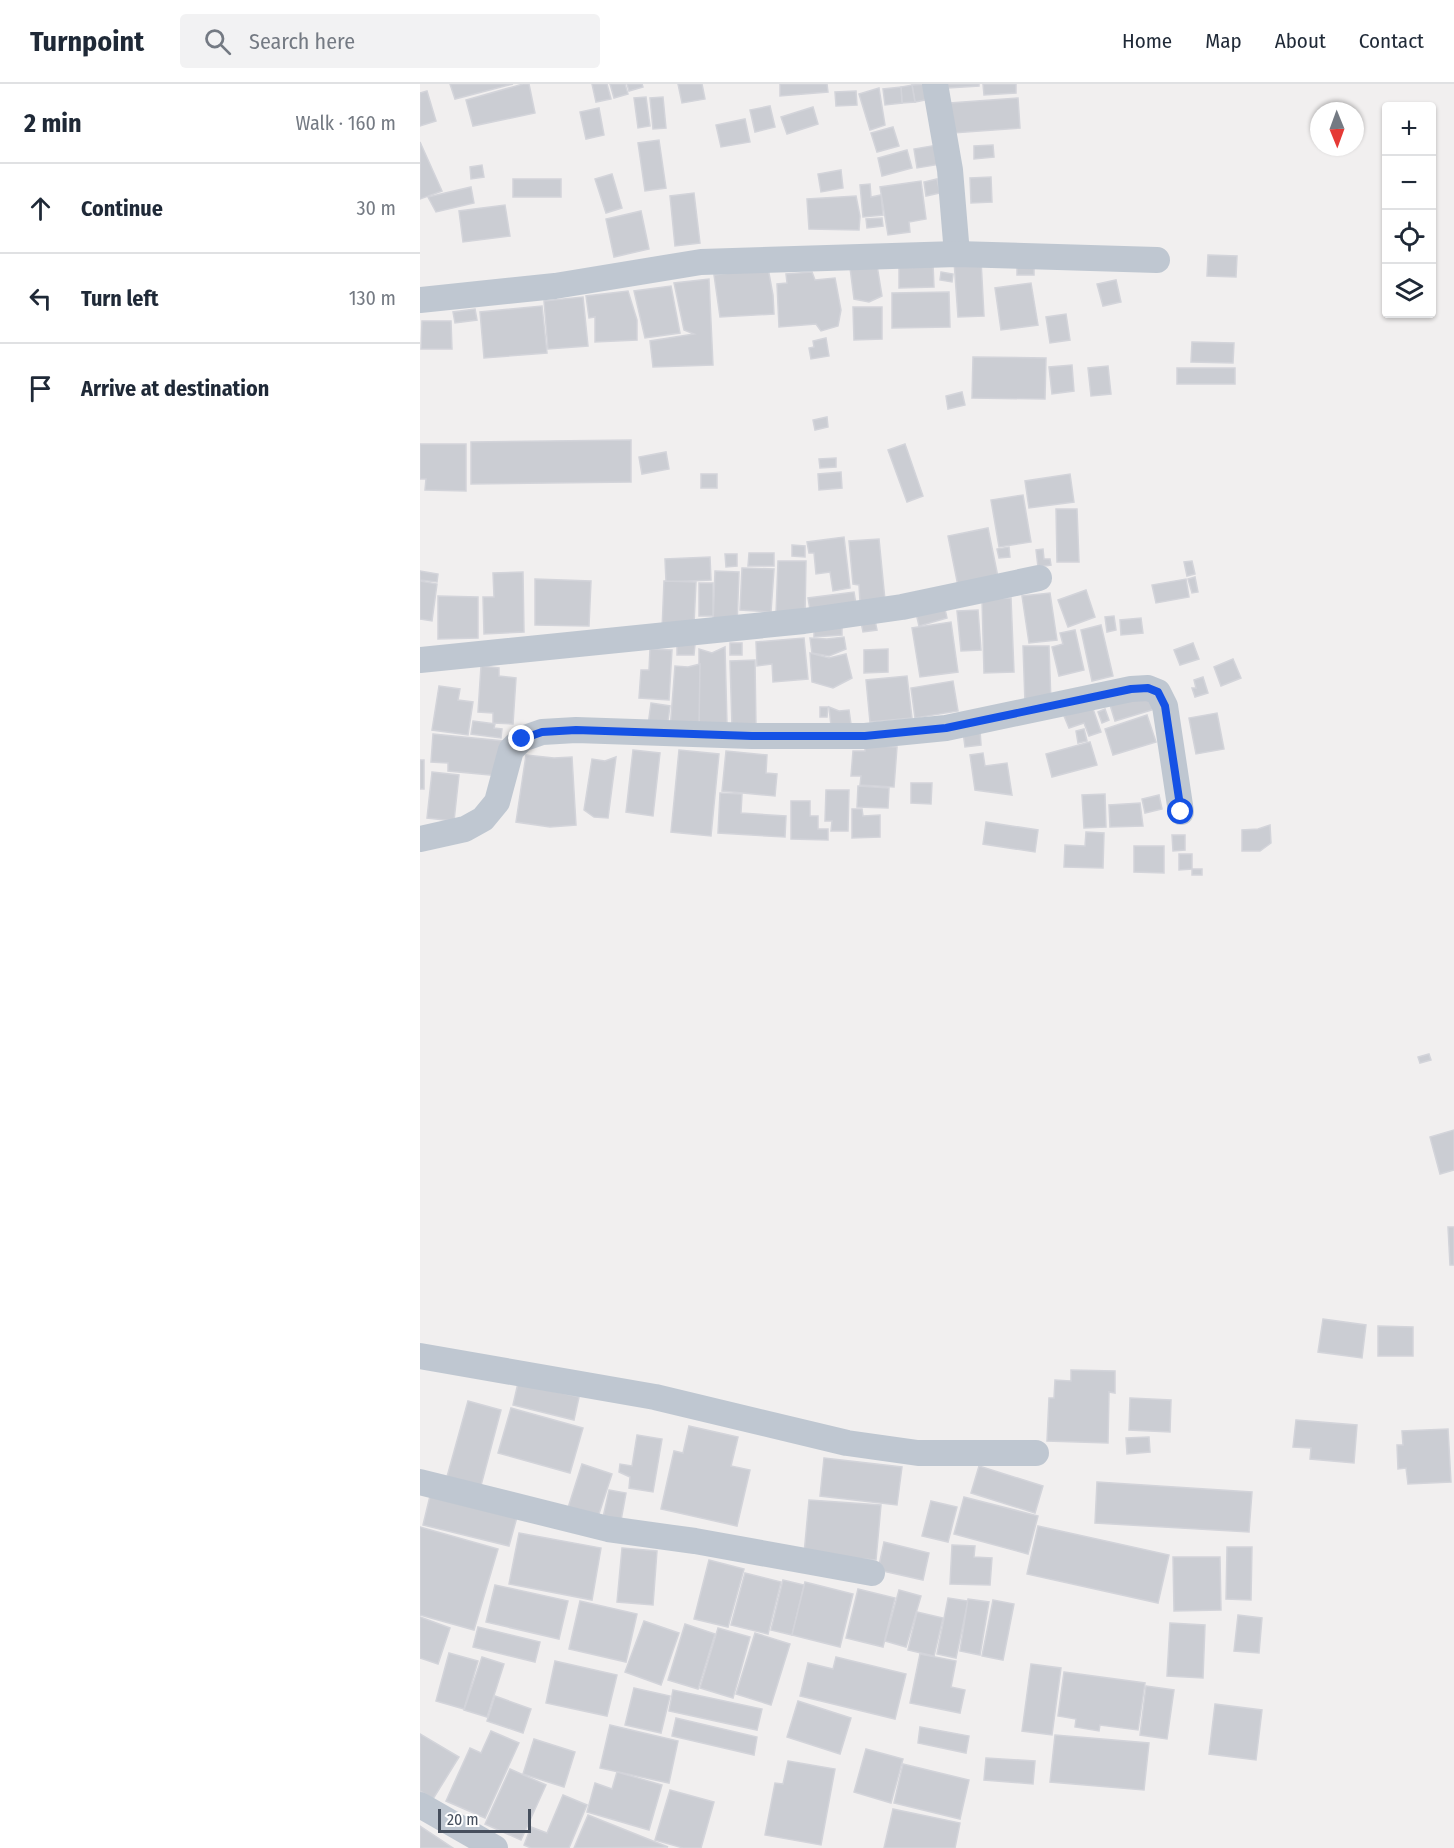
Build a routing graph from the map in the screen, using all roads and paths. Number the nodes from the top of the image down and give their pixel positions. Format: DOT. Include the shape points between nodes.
graph roads {
  1 [pos="935,84"];
  2 [pos="957,254"];
  3 [pos="1157,260"];
  4 [pos="420,300"];
  5 [pos="1039,578"];
  6 [pos="420,660"];
  7 [pos="1181,812"];
  8 [pos="420,839"];
  9 [pos="420,1356"];
  10 [pos="1036,1453"];
  11 [pos="420,1482"];
  12 [pos="872,1573"];
  13 [pos="420,1805"];
  14 [pos="465,1841"];
  15 [pos="495,1848"];
  1 -- 2 [label="street" via="950,170"];
  2 -- 3 [label="street"];
  2 -- 4 [label="street" via="701,262 555,285"];
  5 -- 6 [label="street" via="902,607 804,621"];
  7 -- 8 [label="street" via="1165,706 1158,692 1148,688 946,728 865,736 542,732 522,739 511,750 496,802 483,819 465,829"];
  9 -- 10 [label="street" via="655,1397 847,1443 918,1453"];
  11 -- 12 [label="street" via="608,1529"];
  13 -- 14 [label="street"];
  14 -- 15 [label="street"];
}
